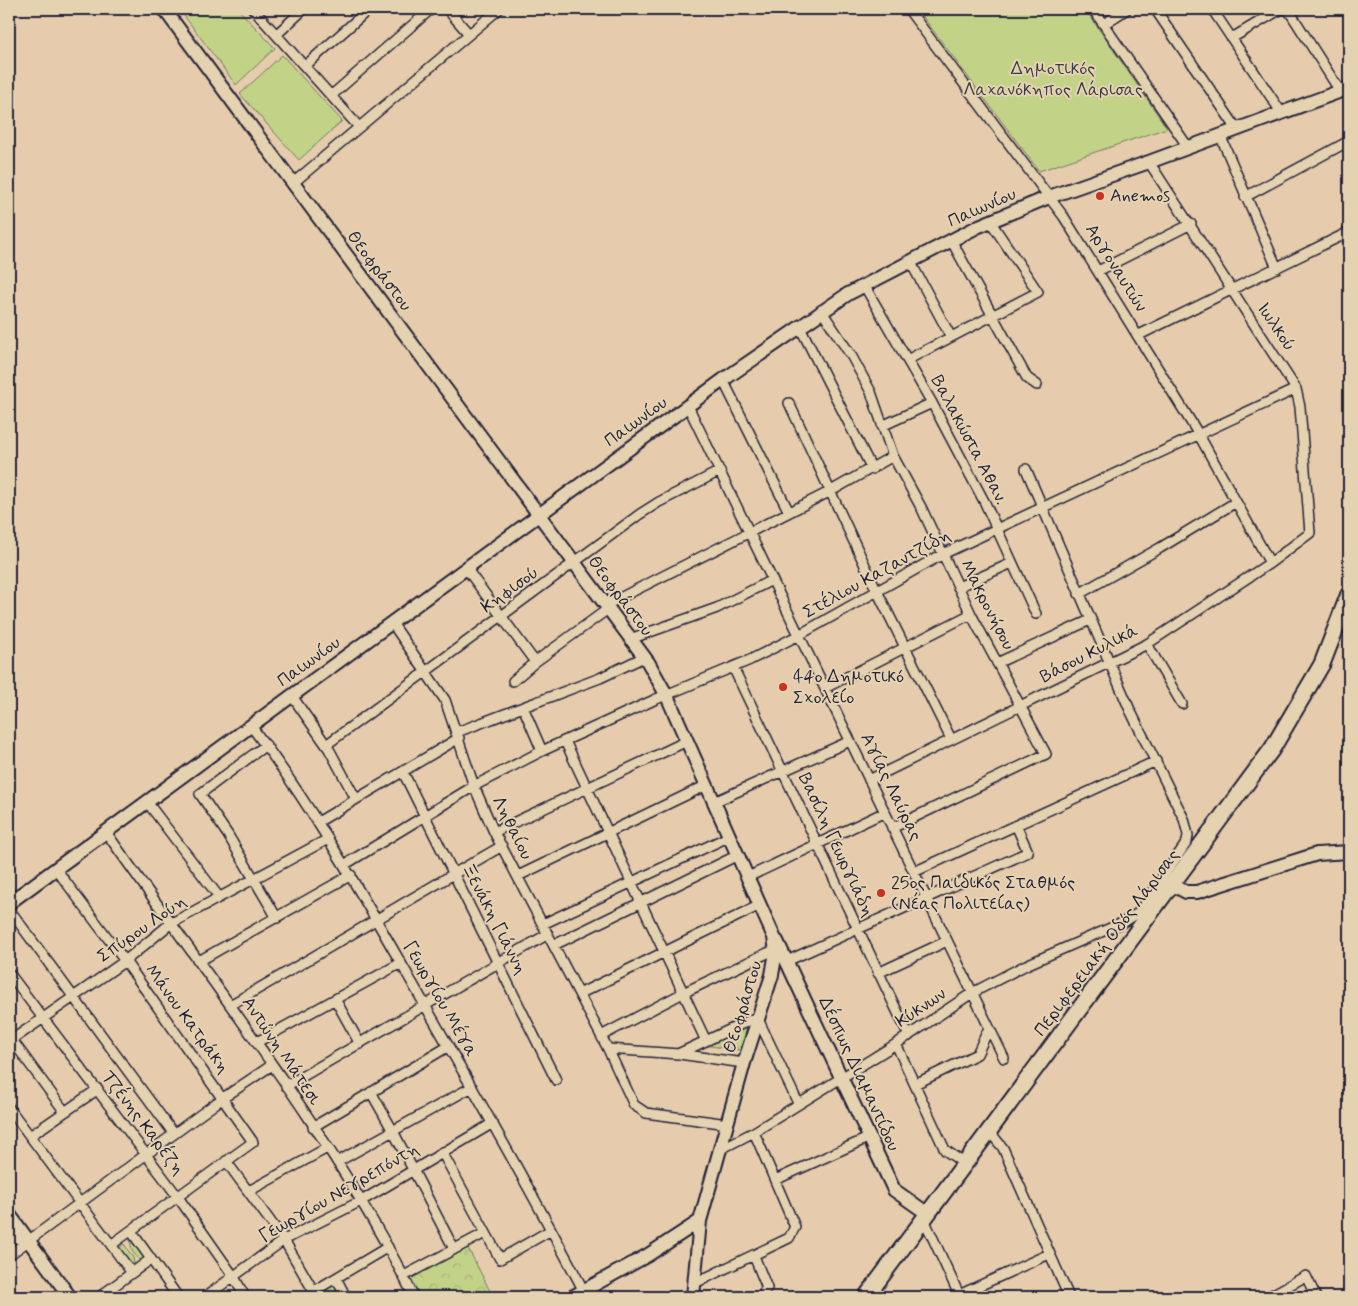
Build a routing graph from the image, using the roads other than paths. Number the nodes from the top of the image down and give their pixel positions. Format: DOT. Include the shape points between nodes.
graph roads {
  1 [pos="164,9"];
  2 [pos="254,9"];
  3 [pos="304,9"];
  4 [pos="369,9"];
  5 [pos="431,9"];
  6 [pos="447,9"];
  7 [pos="499,9"];
  8 [pos="908,9"];
  9 [pos="1093,9"];
  10 [pos="1127,9"];
  11 [pos="1154,9"];
  12 [pos="1212,9"];
  13 [pos="1281,9"];
  14 [pos="1288,9"];
  15 [pos="1104,24"];
  16 [pos="277,34"];
  17 [pos="469,34"];
  18 [pos="1232,38"];
  19 [pos="305,66"];
  20 [pos="1345,89"];
  21 [pos="332,96"];
  22 [pos="1281,112"];
  23 [pos="359,127"];
  24 [pos="1237,129"];
  25 [pos="1220,135"];
  26 [pos="1349,141"];
  27 [pos="1188,147"];
  28 [pos="1149,162"];
  29 [pos="292,184"];
  30 [pos="1049,196"];
  31 [pos="1245,197"];
  32 [pos="990,221"];
  33 [pos="1191,224"];
  34 [pos="1349,232"];
  35 [pos="951,240"];
  36 [pos="910,261"];
  37 [pos="1277,268"];
  38 [pos="1098,270"];
  39 [pos="864,285"];
  40 [pos="1233,290"];
  41 [pos="821,310"];
  42 [pos="993,315"];
  43 [pos="799,326"];
  44 [pos="1139,334"];
  45 [pos="951,337"];
  46 [pos="907,360"];
  47 [pos="723,380"];
  48 [pos="1038,385"];
  49 [pos="1296,389"];
  50 [pos="932,402"];
  51 [pos="789,404"];
  52 [pos="688,406"];
  53 [pos="882,426"];
  54 [pos="1199,435"];
  55 [pos="893,456"];
  56 [pos="872,469"];
  57 [pos="1026,469"];
  58 [pos="720,472"];
  59 [pos="831,491"];
  60 [pos="1236,502"];
  61 [pos="1042,509"];
  62 [pos="789,512"];
  63 [pos="539,515"];
  64 [pos="997,529"];
  65 [pos="1310,532"];
  66 [pos="750,533"];
  67 [pos="943,554"];
  68 [pos="574,563"];
  69 [pos="1012,563"];
  70 [pos="1270,564"];
  71 [pos="466,568"];
  72 [pos="772,580"];
  73 [pos="958,588"];
  74 [pos="877,592"];
  75 [pos="1079,594"];
  76 [pos="1349,594"];
  77 [pos="607,607"];
  78 [pos="971,614"];
  79 [pos="1036,614"];
  80 [pos="502,616"];
  81 [pos="1090,620"];
  82 [pos="392,623"];
  83 [pos="799,635"];
  84 [pos="630,639"];
  85 [pos="1147,644"];
  86 [pos="905,646"];
  87 [pos="644,657"];
  88 [pos="535,662"];
  89 [pos="997,663"];
  90 [pos="1109,663"];
  91 [pos="733,667"];
  92 [pos="426,671"];
  93 [pos="513,681"];
  94 [pos="825,688"];
  95 [pos="292,696"];
  96 [pos="667,696"];
  97 [pos="1182,704"];
  98 [pos="1022,707"];
  99 [pos="523,708"];
  100 [pos="251,726"];
  101 [pos="458,735"];
  102 [pos="951,740"];
  103 [pos="565,741"];
  104 [pos="687,741"];
  105 [pos="850,741"];
  106 [pos="266,745"];
  107 [pos="326,745"];
  108 [pos="542,751"];
  109 [pos="1156,761"];
  110 [pos="783,771"];
  111 [pos="403,772"];
  112 [pos="869,780"];
  113 [pos="707,785"];
  114 [pos="474,786"];
  115 [pos="587,788"];
  116 [pos="356,799"];
  117 [pos="147,802"];
  118 [pos="714,802"];
  119 [pos="885,812"];
  120 [pos="425,816"];
  121 [pos="318,822"];
  122 [pos="1016,825"];
  123 [pos="892,828"];
  124 [pos="106,832"];
  125 [pos="494,832"];
  126 [pos="608,833"];
  127 [pos="730,836"];
  128 [pos="328,839"];
  129 [pos="816,844"];
  130 [pos="502,846"];
  131 [pos="1349,852"];
  132 [pos="738,855"];
  133 [pos="344,865"];
  134 [pos="56,869"];
  135 [pos="914,872"];
  136 [pos="453,874"];
  137 [pos="351,875"];
  138 [pos="518,876"];
  139 [pos="748,877"];
  140 [pos="254,878"];
  141 [pos="631,881"];
  142 [pos="1173,885"];
  143 [pos="219,897"];
  144 [pos="926,897"];
  145 [pos="9,903"];
  146 [pos="641,903"];
  147 [pos="760,904"];
  148 [pos="9,909"];
  149 [pos="1143,916"];
  150 [pos="278,918"];
  151 [pos="377,920"];
  152 [pos="170,924"];
  153 [pos="543,924"];
  154 [pos="857,929"];
  155 [pos="548,934"];
  156 [pos="947,940"];
  157 [pos="775,943"];
  158 [pos="554,945"];
  159 [pos="664,952"];
  160 [pos="125,960"];
  161 [pos="199,961"];
  162 [pos="787,961"];
  163 [pos="498,962"];
  164 [pos="400,963"];
  165 [pos="9,973"];
  166 [pos="878,973"];
  167 [pos="683,993"];
  168 [pos="972,993"];
  169 [pos="579,994"];
  170 [pos="74,997"];
  171 [pos="335,999"];
  172 [pos="230,1005"];
  173 [pos="426,1006"];
  174 [pos="758,1018"];
  175 [pos="43,1019"];
  176 [pos="990,1028"];
  177 [pos="600,1036"];
  178 [pos="909,1036"];
  179 [pos="10,1041"];
  180 [pos="706,1041"];
  181 [pos="257,1042"];
  182 [pos="360,1044"];
  183 [pos="896,1044"];
  184 [pos="448,1046"];
  185 [pos="608,1049"];
  186 [pos="679,1054"];
  187 [pos="1004,1058"];
  188 [pos="744,1062"];
  189 [pos="272,1065"];
  190 [pos="842,1077"];
  191 [pos="556,1080"];
  192 [pos="915,1084"];
  193 [pos="286,1086"];
  194 [pos="472,1087"];
  195 [pos="98,1090"];
  196 [pos="371,1092"];
  197 [pos="223,1098"];
  198 [pos="798,1103"];
  199 [pos="9,1108"];
  200 [pos="65,1112"];
  201 [pos="493,1123"];
  202 [pos="728,1124"];
  203 [pos="313,1127"];
  204 [pos="393,1131"];
  205 [pos="989,1131"];
  206 [pos="754,1132"];
  207 [pos="174,1134"];
  208 [pos="30,1136"];
  209 [pos="870,1137"];
  210 [pos="327,1148"];
  211 [pos="721,1149"];
  212 [pos="442,1152"];
  213 [pos="146,1154"];
  214 [pos="226,1161"];
  215 [pos="337,1162"];
  216 [pos="964,1164"];
  217 [pos="413,1169"];
  218 [pos="775,1180"];
  219 [pos="249,1190"];
  220 [pos="178,1197"];
  221 [pos="363,1200"];
  222 [pos="80,1203"];
  223 [pos="9,1214"];
  224 [pos="926,1216"];
  225 [pos="700,1221"];
  226 [pos="552,1230"];
  227 [pos="131,1231"];
  228 [pos="485,1233"];
  229 [pos="9,1237"];
  230 [pos="284,1240"];
  231 [pos="29,1241"];
  232 [pos="111,1245"];
  233 [pos="388,1247"];
  234 [pos="454,1249"];
  235 [pos="1049,1254"];
  236 [pos="9,1255"];
  237 [pos="754,1256"];
  238 [pos="151,1259"];
  239 [pos="132,1273"];
  240 [pos="404,1276"];
  241 [pos="234,1277"];
  242 [pos="336,1278"];
  243 [pos="692,1293"];
  244 [pos="316,1294"];
  245 [pos="581,1295"];
  246 [pos="959,1296"];
  247 [pos="70,1297"];
  248 [pos="99,1297"];
  249 [pos="178,1297"];
  250 [pos="205,1297"];
  251 [pos="245,1297"];
  252 [pos="346,1297"];
  253 [pos="414,1297"];
  254 [pos="761,1297"];
  255 [pos="866,1297"];
  256 [pos="1069,1297"];
  257 [pos="1268,1297"];
  258 [pos="1316,1297"];
  1 -- 29 [label="street, Θεοφράστου"];
  2 -- 16 [label="street"];
  3 -- 16 [label="street"];
  4 -- 19 [label="street"];
  5 -- 21 [label="street"];
  6 -- 17 [label="street"];
  7 -- 17 [label="street"];
  8 -- 30 [label="street, Αργοναυτών"];
  9 -- 15 [label="street"];
  10 -- 15 [label="street"];
  11 -- 24 [label="street"];
  12 -- 18 [label="street"];
  13 -- 18 [label="street"];
  14 -- 20 [label="street"];
  15 -- 27 [label="street"];
  16 -- 19 [label="street"];
  17 -- 23 [label="street"];
  18 -- 22 [label="street"];
  19 -- 21 [label="street"];
  20 -- 22 [label="street, Παιωνίου"];
  21 -- 23 [label="street"];
  22 -- 24 [label="street, Παιωνίου"];
  23 -- 29 [label="street"];
  24 -- 25 [label="street, Παιωνίου"];
  25 -- 27 [label="street, Παιωνίου"];
  25 -- 31 [label="street"];
  26 -- 31 [label="street"];
  27 -- 28 [label="street, Παιωνίου"];
  28 -- 30 [label="street, Παιωνίου"];
  28 -- 33 [label="street, Ιωλκού"];
  29 -- 63 [label="street, Θεοφράστου"];
  30 -- 32 [label="street, Παιωνίου"];
  30 -- 38 [label="street, Αργοναυτών"];
  31 -- 37 [label="street"];
  32 -- 35 [label="street, Παιωνίου"];
  32 -- 42 [label="street" via="1038,292"];
  33 -- 38 [label="street"];
  33 -- 40 [label="street, Ιωλκού"];
  34 -- 37 [label="street"];
  35 -- 36 [label="street, Παιωνίου"];
  35 -- 42 [label="street"];
  36 -- 39 [label="street, Παιωνίου"];
  36 -- 45 [label="street"];
  37 -- 40 [label="street"];
  38 -- 44 [label="street, Αργοναυτών"];
  39 -- 41 [label="street, Παιωνίου"];
  39 -- 46 [label="street, Βαλακώστα Αθαν."];
  40 -- 44 [label="street"];
  40 -- 49 [label="street, Ιωλκού"];
  41 -- 43 [label="street, Παιωνίου"];
  41 -- 53 [label="street, Μακρονήσου" via="871,392"];
  42 -- 45 [label="street"];
  42 -- 48 [label="street" via="1027,378"];
  43 -- 47 [label="street, Παιωνίου"];
  43 -- 56 [label="street"];
  44 -- 54 [label="street, Αργοναυτών"];
  45 -- 46 [label="street"];
  46 -- 50 [label="street, Βαλακώστα Αθαν."];
  47 -- 52 [label="street, Παιωνίου"];
  47 -- 62 [label="street"];
  49 -- 54 [label="street, Στέλιου Καζαντζίδη"];
  49 -- 65 [label="street, Ιωλκού"];
  50 -- 53 [label="street"];
  50 -- 64 [label="street, Βαλακώστα Αθαν."];
  51 -- 59 [label="street"];
  52 -- 58 [label="street, Αγίας Λαύρας"];
  52 -- 63 [label="street, Παιωνίου"];
  53 -- 55 [label="street, Μακρονήσου"];
  54 -- 60 [label="street, Αργοναυτών"];
  54 -- 61 [label="street, Στέλιου Καζαντζίδη"];
  55 -- 56 [label="street"];
  55 -- 67 [label="street, Μακρονήσου"];
  56 -- 59 [label="street"];
  57 -- 61 [label="street"];
  58 -- 66 [label="street, Αγίας Λαύρας"];
  58 -- 68 [label="street, Κηφισού" via="655,504"];
  59 -- 62 [label="street"];
  59 -- 74 [label="street"];
  60 -- 70 [label="street, Αργοναυτών"];
  60 -- 75 [label="street"];
  61 -- 64 [label="street, Στέλιου Καζαντζίδη"];
  61 -- 75 [label="street"];
  62 -- 66 [label="street"];
  63 -- 68 [label="street, Θεοφράστου"];
  63 -- 71 [label="street, Παιωνίου"];
  64 -- 67 [label="street, Στέλιου Καζαντζίδη"];
  64 -- 69 [label="street, Βαλακώστα Αθαν."];
  65 -- 70 [label="street, Βάσου Κυλικά"];
  66 -- 72 [label="street, Αγίας Λαύρας"];
  66 -- 77 [label="street"];
  67 -- 73 [label="street, Μακρονήσου"];
  67 -- 74 [label="street, Στέλιου Καζαντζίδη"];
  68 -- 77 [label="street, Θεοφράστου"];
  68 -- 80 [label="street, Κηφισού"];
  69 -- 73 [label="street"];
  69 -- 79 [label="street, Βαλακώστα Αθαν."];
  70 -- 85 [label="street, Βάσου Κυλικά"];
  71 -- 80 [label="street"];
  71 -- 82 [label="street, Παιωνίου"];
  72 -- 83 [label="street, Αγίας Λαύρας"];
  72 -- 84 [label="street" via="717,608"];
  73 -- 78 [label="street, Μακρονήσου"];
  74 -- 83 [label="street, Στέλιου Καζαντζίδη"];
  74 -- 86 [label="street"];
  75 -- 81 [label="street"];
  76 -- 142 [label="highway, Περιφερειακή Οδός Λάρισας" via="1327,653 1296,712"];
  77 -- 84 [label="street, Θεοφράστου"];
  77 -- 88 [label="street"];
  78 -- 86 [label="street"];
  78 -- 89 [label="street, Μακρονήσου"];
  80 -- 88 [label="street"];
  80 -- 92 [label="street, Κηφισού"];
  81 -- 89 [label="street"];
  81 -- 90 [label="street"];
  82 -- 92 [label="street, Ληθαίου"];
  82 -- 95 [label="street, Παιωνίου"];
  83 -- 91 [label="street, Στέλιου Καζαντζίδη"];
  83 -- 94 [label="street, Αγίας Λαύρας"];
  84 -- 87 [label="street, Θεοφράστου"];
  85 -- 90 [label="street, Βάσου Κυλικά"];
  85 -- 97 [label="street"];
  86 -- 94 [label="street"];
  86 -- 102 [label="street"];
  87 -- 96 [label="street, Θεοφράστου"];
  87 -- 99 [label="street"];
  88 -- 93 [label="street"];
  89 -- 98 [label="street, Μακρονήσου"];
  90 -- 98 [label="street, Βάσου Κυλικά"];
  90 -- 109 [label="street"];
  91 -- 96 [label="street, Στέλιου Καζαντζίδη"];
  91 -- 110 [label="street, Βασίλη Γεωργιάδη"];
  92 -- 101 [label="street, Ληθαίου" via="445,700"];
  92 -- 107 [label="street, Κηφισού"];
  94 -- 105 [label="street, Αγίας Λαύρας"];
  95 -- 100 [label="street, Παιωνίου"];
  95 -- 107 [label="street"];
  96 -- 103 [label="street, Στέλιου Καζαντζίδη"];
  96 -- 104 [label="street, Θεοφράστου"];
  98 -- 102 [label="street, Βάσου Κυλικά"];
  98 -- 123 [label="street, Μακρονήσου" via="1046,754"];
  99 -- 101 [label="street"];
  99 -- 108 [label="street"];
  100 -- 106 [label="street, Γεωργίου Μέγα"];
  100 -- 117 [label="street, Παιωνίου"];
  101 -- 111 [label="street"];
  101 -- 114 [label="street, Ληθαίου"];
  102 -- 112 [label="street, Βάσου Κυλικά"];
  103 -- 108 [label="street, Στέλιου Καζαντζίδη"];
  103 -- 115 [label="street"];
  104 -- 113 [label="street, Θεοφράστου"];
  104 -- 115 [label="street"];
  105 -- 110 [label="street"];
  105 -- 112 [label="street, Αγίας Λαύρας"];
  106 -- 121 [label="street, Γεωργίου Μέγα"];
  106 -- 140 [label="street" via="200,794"];
  107 -- 116 [label="street"];
  108 -- 114 [label="street, Στέλιου Καζαντζίδη"];
  109 -- 122 [label="street"];
  109 -- 149 [label="street" via="1184,819 1188,835 1185,847"];
  110 -- 118 [label="street"];
  110 -- 129 [label="street, Βασίλη Γεωργιάδη"];
  111 -- 116 [label="street"];
  111 -- 120 [label="street, Ξενάκη Γιάννη"];
  112 -- 119 [label="street, Αγίας Λαύρας"];
  113 -- 118 [label="street, Θεοφράστου"];
  113 -- 126 [label="street"];
  114 -- 120 [label="street, Στέλιου Καζαντζίδη"];
  114 -- 125 [label="street, Ληθαίου"];
  115 -- 125 [label="street"];
  115 -- 126 [label="street"];
  116 -- 121 [label="street"];
  117 -- 124 [label="street, Παιωνίου"];
  117 -- 143 [label="street"];
  118 -- 127 [label="street, Θεοφράστου"];
  119 -- 123 [label="street, Αγίας Λαύρας"];
  119 -- 129 [label="street"];
  120 -- 133 [label="street, Στέλιου Καζαντζίδη"];
  120 -- 136 [label="street, Ξενάκη Γιάννη"];
  121 -- 128 [label="street, Γεωργίου Μέγα"];
  122 -- 135 [label="street"];
  122 -- 144 [label="street" via="1028,852"];
  123 -- 135 [label="street, Αγίας Λαύρας"];
  124 -- 134 [label="street, Παιωνίου"];
  124 -- 152 [label="street, Αντώνη Μάτεσι"];
  125 -- 130 [label="street, Ληθαίου"];
  126 -- 138 [label="street"];
  126 -- 141 [label="street"];
  127 -- 132 [label="street, Θεοφράστου"];
  127 -- 141 [label="street"];
  128 -- 133 [label="street, Γεωργίου Μέγα"];
  128 -- 140 [label="street, Σπύρου Λούη"];
  129 -- 139 [label="street"];
  129 -- 154 [label="street, Βασίλη Γεωργιάδη"];
  130 -- 136 [label="street"];
  130 -- 138 [label="street, Ληθαίου"];
  131 -- 142 [label="street" via="1317,854 1197,892 1186,892"];
  132 -- 139 [label="street, Θεοφράστου"];
  132 -- 146 [label="street"];
  133 -- 137 [label="street, Γεωργίου Μέγα"];
  134 -- 145 [label="street, Παιωνίου"];
  134 -- 160 [label="street, Μάνου Κατράκη"];
  135 -- 144 [label="street, Αγίας Λαύρας"];
  136 -- 151 [label="street"];
  136 -- 163 [label="street, Ξενάκη Γιάννη"];
  137 -- 150 [label="street"];
  137 -- 151 [label="street, Γεωργίου Μέγα"];
  138 -- 153 [label="street, Ληθαίου"];
  139 -- 147 [label="street, Θεοφράστου"];
  140 -- 143 [label="street, Σπύρου Λούη"];
  140 -- 150 [label="street"];
  141 -- 146 [label="street"];
  141 -- 153 [label="street"];
  142 -- 149 [label="highway, Περιφερειακή Οδός Λάρισας"];
  143 -- 152 [label="street, Σπύρου Λούη"];
  144 -- 154 [label="street"];
  144 -- 156 [label="street, Αγίας Λαύρας"];
  146 -- 158 [label="street"];
  146 -- 159 [label="street"];
  147 -- 157 [label="street, Θεοφράστου"];
  147 -- 159 [label="street"];
  148 -- 170 [label="street"];
  149 -- 168 [label="street, Κύκνων" via="1026,965"];
  149 -- 205 [label="highway, Περιφερειακή Οδός Λάρισας"];
  150 -- 161 [label="street"];
  151 -- 164 [label="street, Γεωργίου Μέγα"];
  151 -- 172 [label="street"];
  152 -- 160 [label="street, Σπύρου Λούη"];
  152 -- 161 [label="street, Αντώνη Μάτεσι"];
  153 -- 155 [label="street, Ληθαίου"];
  154 -- 162 [label="street"];
  154 -- 166 [label="street, Βασίλη Γεωργιάδη"];
  155 -- 158 [label="street, Ληθαίου"];
  155 -- 163 [label="street"];
  156 -- 166 [label="street"];
  156 -- 168 [label="street, Αγίας Λαύρας"];
  157 -- 162 [label="street, Δέσπως Διαμαντίδου"];
  157 -- 167 [label="street"];
  157 -- 174 [label="street, Θεοφράστου" via="772,975"];
  158 -- 169 [label="street, Ληθαίου"];
  159 -- 167 [label="street"];
  159 -- 169 [label="street"];
  160 -- 170 [label="street, Σπύρου Λούη"];
  160 -- 197 [label="street, Μάνου Κατράκη"];
  161 -- 172 [label="street, Αντώνη Μάτεσι"];
  162 -- 190 [label="street, Δέσπως Διαμαντίδου"];
  163 -- 173 [label="street"];
  163 -- 191 [label="street, Ξενάκη Γιάννη"];
  164 -- 171 [label="street"];
  164 -- 173 [label="street, Γεωργίου Μέγα"];
  165 -- 175 [label="street, Τζένης Καρέζη"];
  166 -- 178 [label="street, Βασίλη Γεωργιάδη"];
  167 -- 177 [label="street"];
  167 -- 180 [label="street"];
  168 -- 176 [label="street, Αγίας Λαύρας"];
  168 -- 178 [label="street, Κύκνων"];
  169 -- 177 [label="street, Ληθαίου"];
  170 -- 175 [label="street, Σπύρου Λούη"];
  170 -- 207 [label="street"];
  171 -- 181 [label="street"];
  171 -- 182 [label="street"];
  172 -- 181 [label="street, Αντώνη Μάτεσι"];
  173 -- 182 [label="street"];
  173 -- 184 [label="street, Γεωργίου Μέγα"];
  174 -- 180 [label="street"];
  174 -- 188 [label="street, Θεοφράστου"];
  174 -- 198 [label="street"];
  175 -- 179 [label="street, Σπύρου Λούη"];
  175 -- 195 [label="street, Τζένης Καρέζη"];
  176 -- 187 [label="street, Αγίας Λαύρας"];
  176 -- 192 [label="street" via="977,1054"];
  177 -- 185 [label="street, Ληθαίου"];
  178 -- 183 [label="street, Κύκνων"];
  179 -- 200 [label="street"];
  180 -- 186 [label="street"];
  181 -- 189 [label="street, Αντώνη Μάτεσι"];
  182 -- 193 [label="street"];
  183 -- 190 [label="street, Κύκνων"];
  183 -- 192 [label="street"];
  184 -- 194 [label="street, Γεωργίου Μέγα"];
  184 -- 196 [label="street"];
  185 -- 186 [label="street"];
  185 -- 202 [label="street, Ληθαίου" via="634,1105 640,1111"];
  186 -- 188 [label="street"];
  188 -- 202 [label="street, Θεοφράστου"];
  189 -- 193 [label="street, Αντώνη Μάτεσι"];
  189 -- 197 [label="street"];
  190 -- 198 [label="street, Κύκνων"];
  190 -- 209 [label="street, Δέσπως Διαμαντίδου"];
  192 -- 216 [label="street" via="945,1150"];
  193 -- 203 [label="street, Αντώνη Μάτεσι"];
  194 -- 201 [label="street, Γεωργίου Μέγα"];
  194 -- 204 [label="street"];
  195 -- 200 [label="street"];
  195 -- 213 [label="street, Τζένης Καρέζη"];
  196 -- 203 [label="street"];
  196 -- 204 [label="street"];
  197 -- 207 [label="street"];
  197 -- 214 [label="street, Μάνου Κατράκη" via="253,1142"];
  198 -- 206 [label="street, Κύκνων"];
  199 -- 208 [label="street"];
  200 -- 208 [label="street"];
  201 -- 212 [label="street, Γεωργίου Νεγρεπόντη"];
  201 -- 226 [label="street, Γεωργίου Μέγα"];
  202 -- 211 [label="street, Θεοφράστου"];
  203 -- 210 [label="street, Αντώνη Μάτεσι"];
  204 -- 215 [label="street"];
  204 -- 217 [label="street"];
  205 -- 216 [label="highway, Περιφερειακή Οδός Λάρισας"];
  205 -- 235 [label="street" via="1002,1148"];
  206 -- 211 [label="street, Κύκνων"];
  206 -- 218 [label="street"];
  207 -- 213 [label="street"];
  208 -- 222 [label="street"];
  209 -- 218 [label="street"];
  209 -- 224 [label="street, Δέσπως Διαμαντίδου" via="894,1190"];
  210 -- 215 [label="street, Αντώνη Μάτεσι"];
  210 -- 219 [label="street"];
  211 -- 225 [label="street, Θεοφράστου"];
  212 -- 217 [label="street, Γεωργίου Νεγρεπόντη"];
  212 -- 228 [label="street"];
  213 -- 220 [label="street, Τζένης Καρέζη"];
  213 -- 222 [label="street"];
  214 -- 219 [label="street"];
  214 -- 220 [label="street"];
  215 -- 221 [label="street, Αντώνη Μάτεσι"];
  216 -- 224 [label="highway, Περιφερειακή Οδός Λάρισας"];
  217 -- 221 [label="street, Γεωργίου Νεγρεπόντη"];
  217 -- 234 [label="street"];
  218 -- 237 [label="street" via="795,1228 789,1238"];
  219 -- 230 [label="street"];
  220 -- 227 [label="street"];
  220 -- 241 [label="street, Τζένης Καρέζη"];
  221 -- 230 [label="street, Γεωργίου Νεγρεπόντη"];
  221 -- 233 [label="street, Αντώνη Μάτεσι"];
  222 -- 231 [label="street"];
  222 -- 232 [label="street"];
  223 -- 231 [label="street"];
  224 -- 246 [label="street"];
  224 -- 255 [label="highway, Περιφερειακή Οδός Λάρισας"];
  225 -- 243 [label="street, Θεοφράστου"];
  225 -- 245 [label="street"];
  226 -- 228 [label="street" via="500,1259"];
  226 -- 245 [label="street, Γεωργίου Μέγα"];
  227 -- 232 [label="street"];
  227 -- 238 [label="street"];
  228 -- 234 [label="street"];
  229 -- 231 [label="street"];
  230 -- 241 [label="street, Γεωργίου Νεγρεπόντη"];
  230 -- 244 [label="street"];
  231 -- 236 [label="street"];
  231 -- 247 [label="street"];
  232 -- 239 [label="street"];
  233 -- 240 [label="street, Αντώνη Μάτεσι"];
  233 -- 242 [label="street"];
  234 -- 240 [label="street"];
  235 -- 246 [label="street"];
  235 -- 256 [label="street"];
  237 -- 243 [label="street"];
  237 -- 254 [label="street" via="767,1288"];
  238 -- 239 [label="street"];
  238 -- 249 [label="street"];
  239 -- 248 [label="street"];
  240 -- 253 [label="street, Αντώνη Μάτεσι"];
  241 -- 250 [label="street, Γεωργίου Νεγρεπόντη"];
  241 -- 251 [label="street, Τζένης Καρέζη"];
  242 -- 244 [label="street"];
  242 -- 252 [label="street"];
  257 -- 258 [label="street" via="1306,1276"];
}
